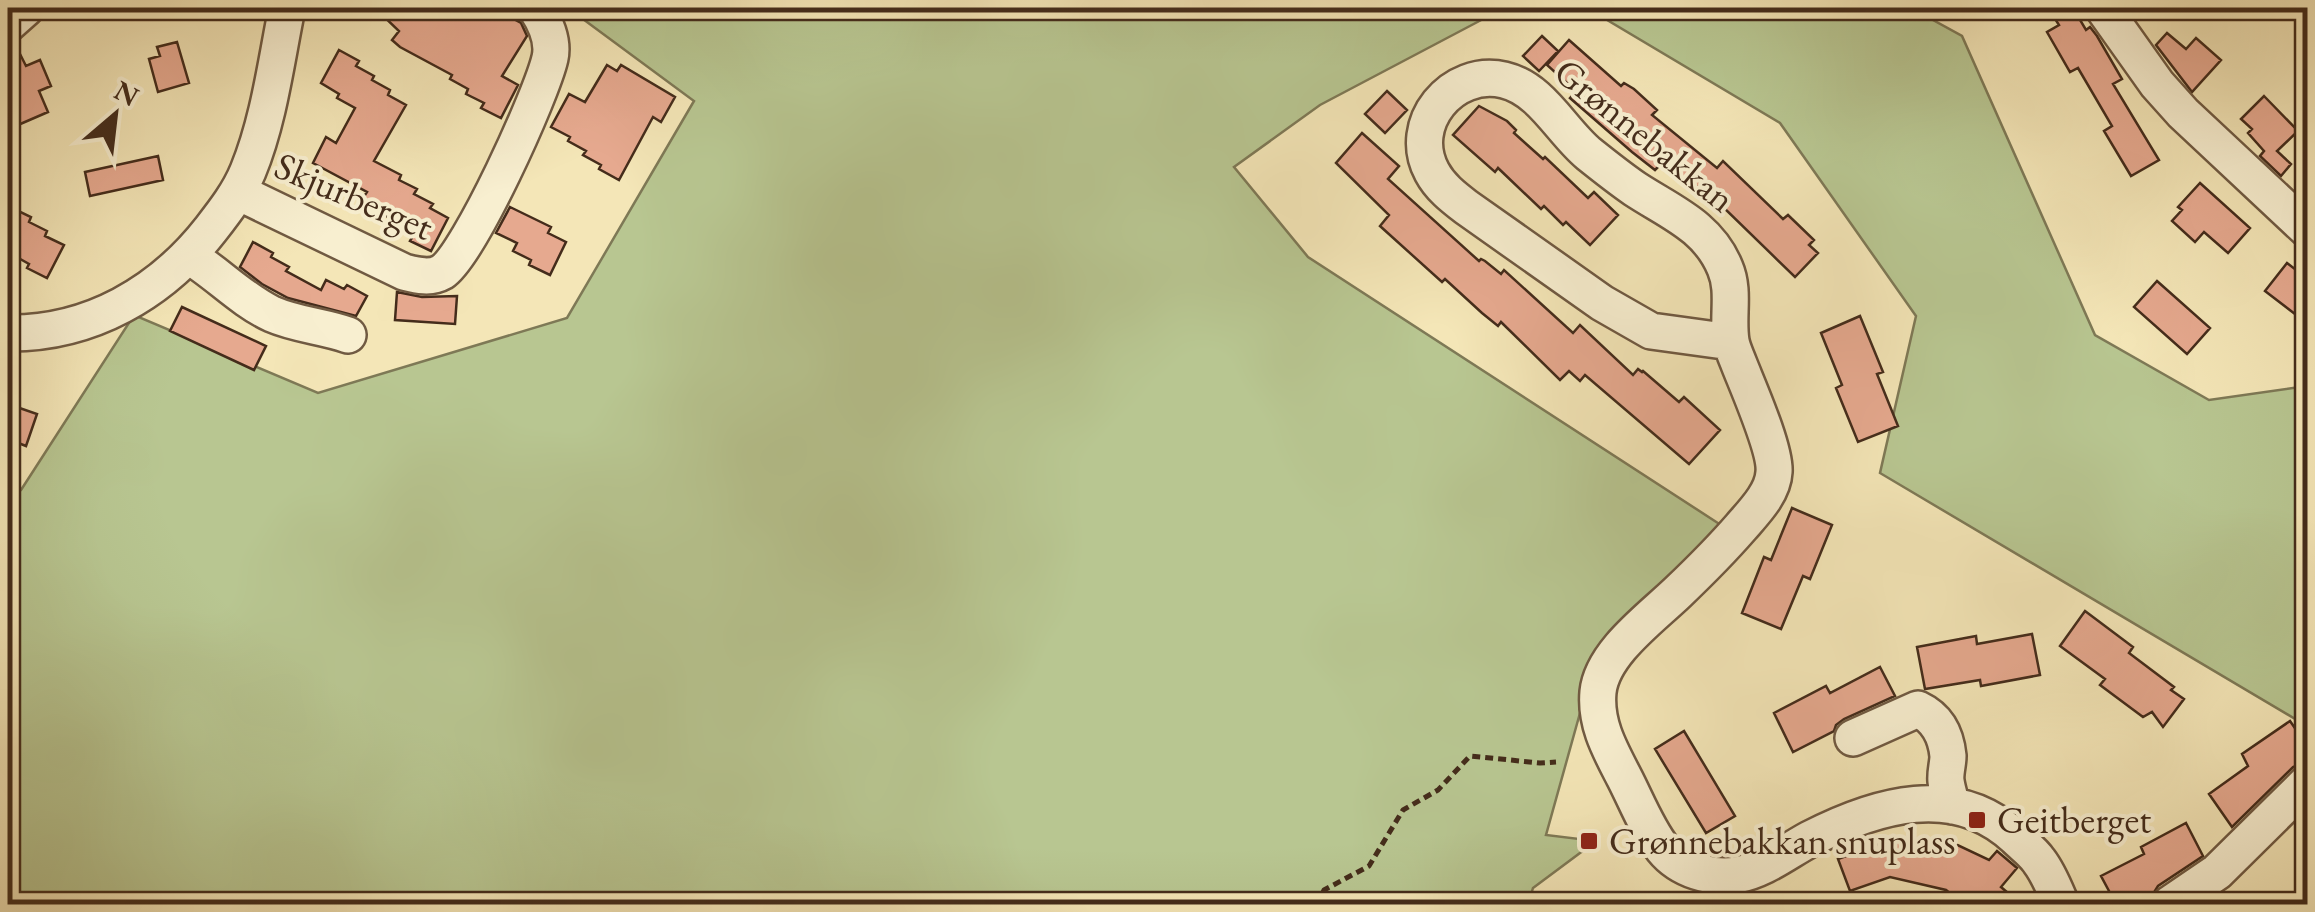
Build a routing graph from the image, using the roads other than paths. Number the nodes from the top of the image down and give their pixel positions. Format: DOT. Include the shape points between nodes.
graph roads {
  1 [pos="26,8"];
  2 [pos="287,8"];
  3 [pos="536,8"];
  4 [pos="2103,8"];
  5 [pos="8,24"];
  6 [pos="238,192"];
  7 [pos="2308,230"];
  8 [pos="188,256"];
  9 [pos="8,333"];
  10 [pos="348,335"];
  11 [pos="1730,342"];
  12 [pos="1853,738"];
  13 [pos="2308,782"];
  14 [pos="1952,806"];
  15 [pos="2061,904"];
  16 [pos="2170,904"];
  1 -- 5 [label="street"];
  2 -- 6 [label="street" via="266,116"];
  3 -- 6 [label="street, Skjurberget" via="546,24 550,56 485,208 442,272 404,272"];
  4 -- 7 [label="street" via="2183,114"];
  6 -- 8 [label="street"];
  8 -- 9 [label="street" via="166,278 102,315 48,331"];
  8 -- 10 [label="street" via="273,314"];
  11 -- 11 [label="street, Grønnebakkan" via="1728,272 1714,246 1687,221 1585,151 1531,92 1482,77 1444,95 1424,144 1430,170 1445,190 1602,303 1651,330"];
  11 -- 14 [label="street, Grønnebakkan" via="1774,474 1765,498 1740,528 1606,667 1598,721 1612,754 1662,847 1674,860 1718,876 1760,868 1877,810 1919,802"];
  12 -- 14 [label="street" via="1918,708 1926,712 1945,741"];
  13 -- 16 [label="street" via="2217,872"];
  14 -- 15 [label="street, Grønnebakkan" via="1982,814 2038,858"];
}
